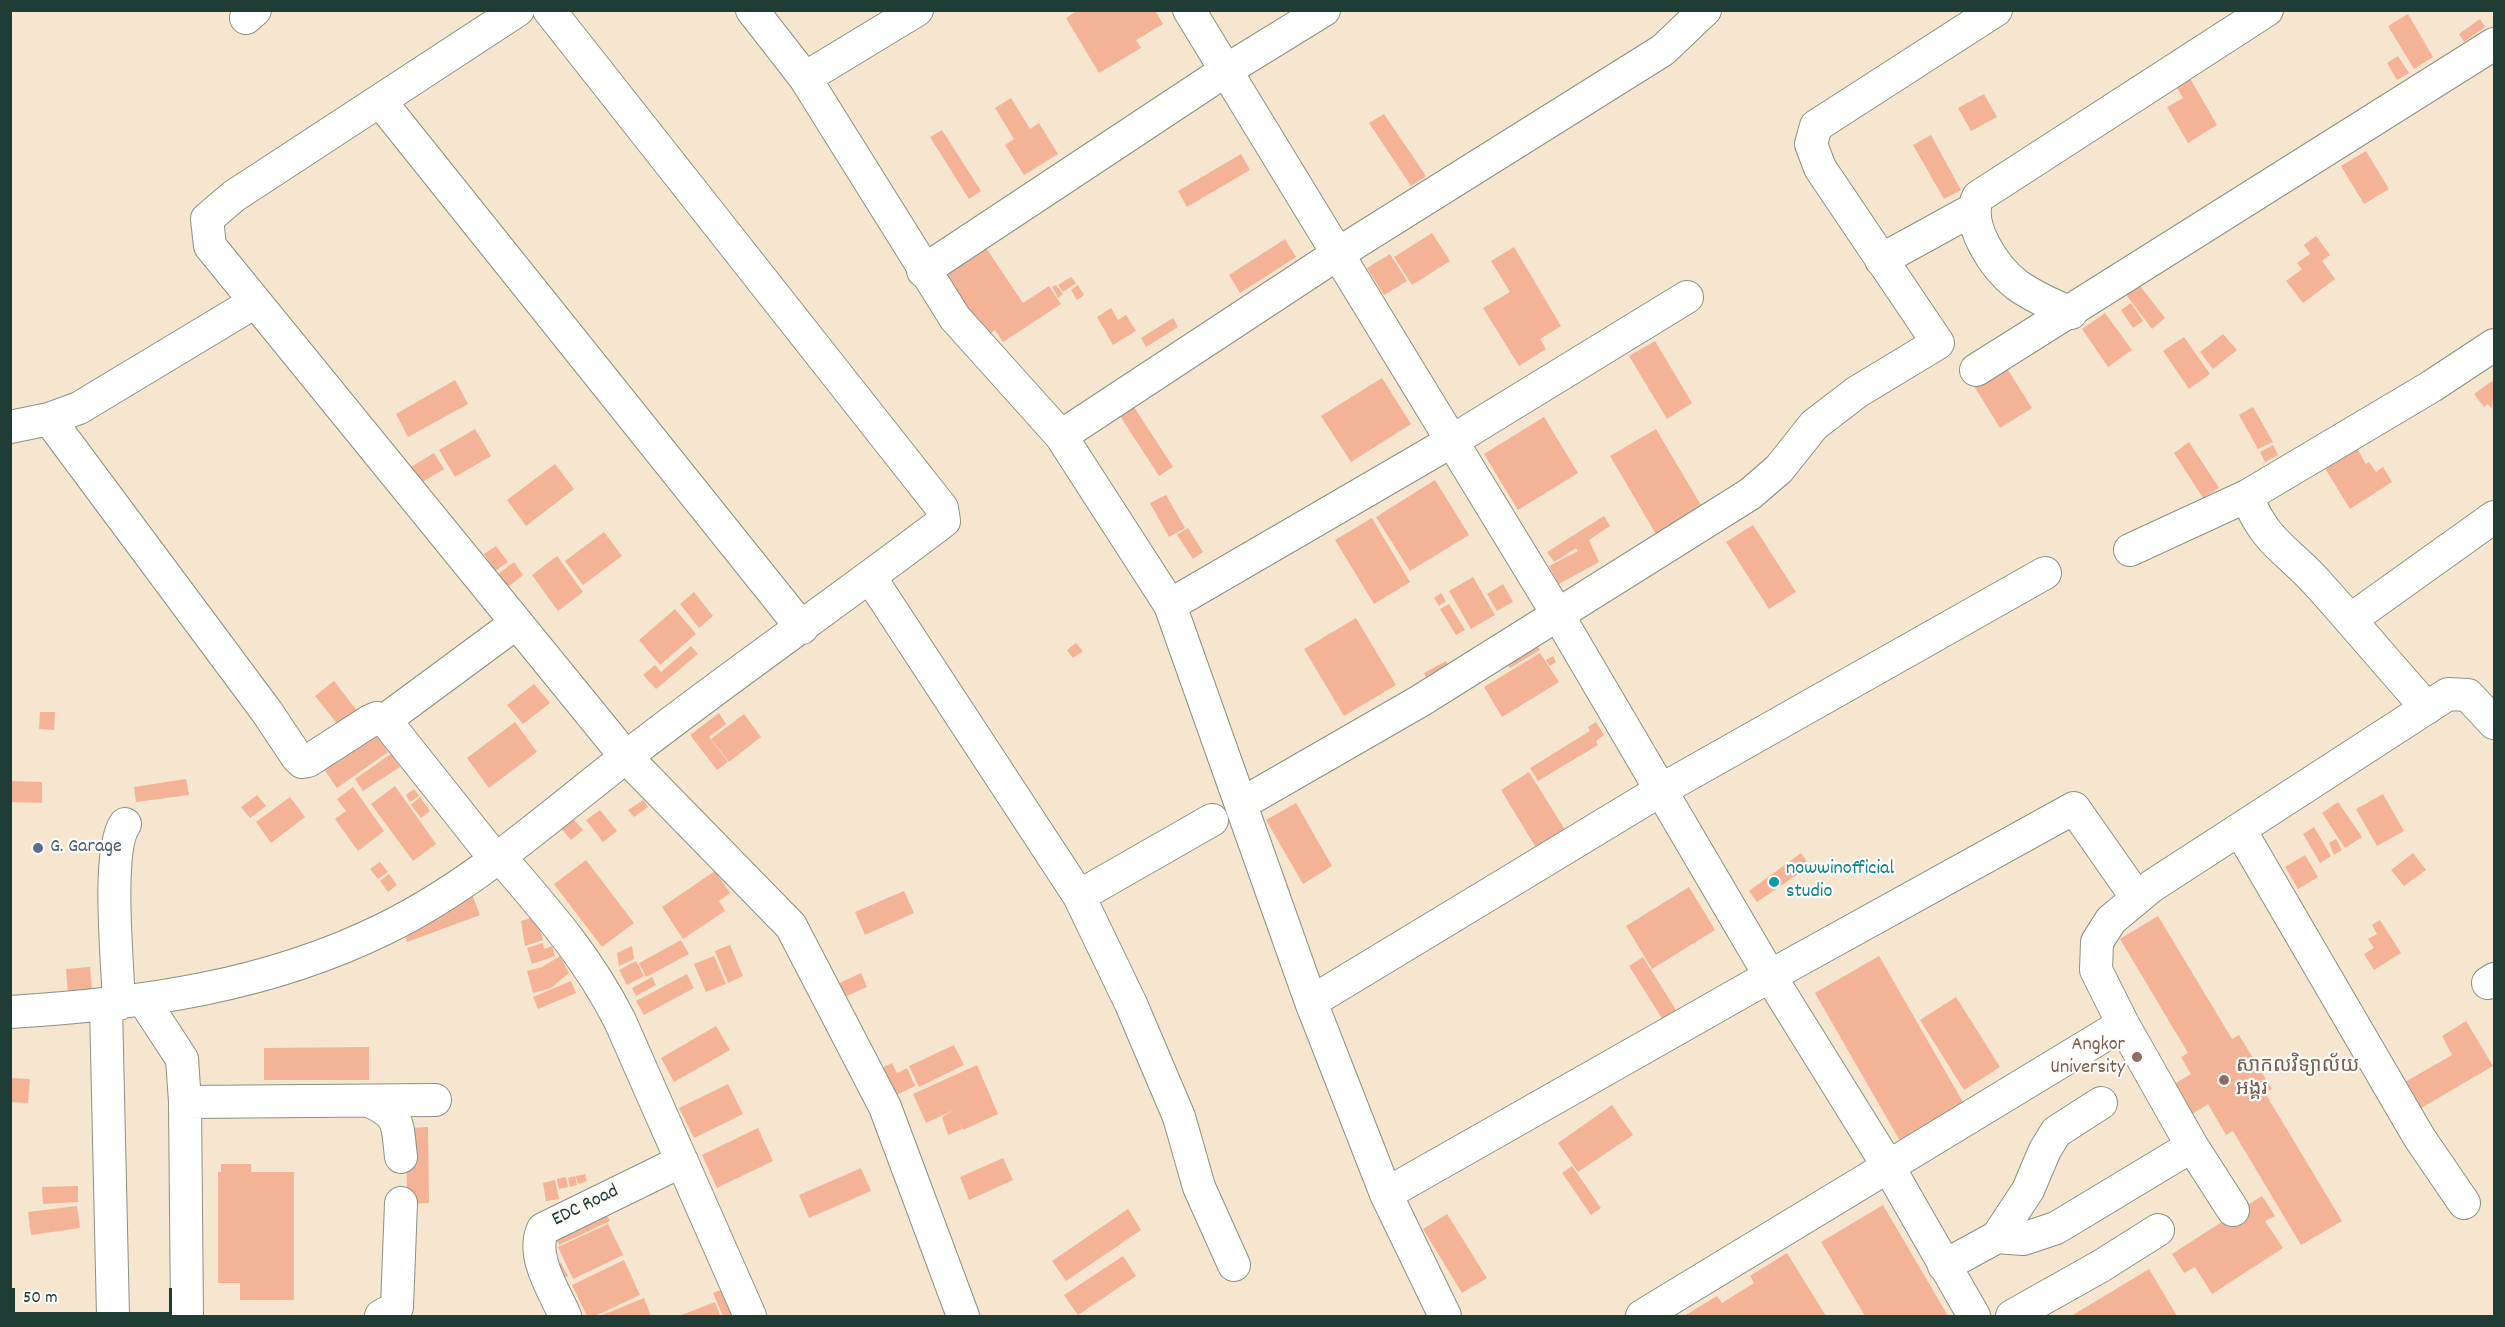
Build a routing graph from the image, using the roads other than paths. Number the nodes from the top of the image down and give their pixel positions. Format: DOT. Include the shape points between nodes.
graph roads {
  1 [pos="518,10"];
  2 [pos="549,10"];
  3 [pos="752,10"];
  4 [pos="917,10"];
  5 [pos="1189,10"];
  6 [pos="1324,10"];
  7 [pos="1705,10"];
  8 [pos="1996,10"];
  9 [pos="2267,10"];
  10 [pos="2494,44"];
  11 [pos="1225,71"];
  12 [pos="805,78"];
  13 [pos="380,101"];
  14 [pos="1974,209"];
  15 [pos="1339,253"];
  16 [pos="1881,260"];
  17 [pos="923,271"];
  18 [pos="1687,297"];
  19 [pos="255,302"];
  20 [pos="2071,313"];
  21 [pos="2494,345"];
  22 [pos="1976,370"];
  23 [pos="49,419"];
  24 [pos="10,427"];
  25 [pos="1061,436"];
  26 [pos="1452,441"];
  27 [pos="2247,496"];
  28 [pos="2494,517"];
  29 [pos="2130,550"];
  30 [pos="2045,573"];
  31 [pos="870,577"];
  32 [pos="1170,605"];
  33 [pos="1558,615"];
  34 [pos="2350,620"];
  35 [pos="515,624"];
  36 [pos="802,628"];
  37 [pos="2427,708"];
  38 [pos="385,720"];
  39 [pos="2494,723"];
  40 [pos="626,757"];
  41 [pos="1661,790"];
  42 [pos="1241,804"];
  43 [pos="1212,820"];
  44 [pos="125,824"];
  45 [pos="2240,830"];
  46 [pos="499,859"];
  47 [pos="1079,896"];
  48 [pos="2137,898"];
  49 [pos="1770,976"];
  50 [pos="1311,1002"];
  51 [pos="123,1004"];
  52 [pos="10,1012"];
  53 [pos="2123,1024"];
  54 [pos="435,1100"];
  55 [pos="369,1101"];
  56 [pos="185,1102"];
  57 [pos="2102,1103"];
  58 [pos="2192,1146"];
  59 [pos="401,1157"];
  60 [pos="682,1161"];
  61 [pos="1888,1166"];
  62 [pos="1386,1194"];
  63 [pos="401,1203"];
  64 [pos="2463,1203"];
  65 [pos="2233,1210"];
  66 [pos="2158,1230"];
  67 [pos="1997,1237"];
  68 [pos="1234,1265"];
  69 [pos="1944,1266"];
  70 [pos="113,1317"];
  71 [pos="187,1317"];
  72 [pos="381,1317"];
  73 [pos="565,1317"];
  74 [pos="750,1317"];
  75 [pos="963,1317"];
  76 [pos="1445,1317"];
  77 [pos="1642,1317"];
  78 [pos="1974,1317"];
  79 [pos="2012,1317"];
  1 -- 13 [label="street"];
  2 -- 31 [label="street" via="942,508 944,521"];
  3 -- 12 [label="street"];
  4 -- 12 [label="street"];
  5 -- 11 [label="street"];
  6 -- 11 [label="street"];
  7 -- 15 [label="street" via="1663,50"];
  8 -- 16 [label="street" via="1816,126 1811,144 1820,168"];
  9 -- 14 [label="street" via="1978,197"];
  10 -- 20 [label="street"];
  11 -- 15 [label="street"];
  11 -- 17 [label="street"];
  12 -- 17 [label="street"];
  13 -- 19 [label="street" via="234,196 207,219 210,246"];
  13 -- 36 [label="street"];
  14 -- 16 [label="street"];
  14 -- 20 [label="street" via="1979,234 2015,284 2041,301"];
  15 -- 25 [label="street"];
  15 -- 26 [label="street"];
  16 -- 33 [label="street" via="1938,343 1857,392 1814,426 1779,469 1749,494"];
  17 -- 25 [label="street" via="955,318"];
  18 -- 26 [label="street"];
  19 -- 23 [label="street" via="79,408"];
  19 -- 35 [label="street"];
  20 -- 22 [label="street"];
  21 -- 27 [label="street"];
  23 -- 24 [label="street"];
  23 -- 38 [label="street" via="302,762 370,721"];
  25 -- 32 [label="street"];
  26 -- 32 [label="street"];
  26 -- 33 [label="street"];
  27 -- 29 [label="street"];
  27 -- 34 [label="street" via="2268,537 2319,584"];
  28 -- 34 [label="street"];
  30 -- 41 [label="street"];
  31 -- 36 [label="street"];
  31 -- 47 [label="street"];
  32 -- 42 [label="street"];
  33 -- 41 [label="street"];
  33 -- 42 [label="street" via="1420,701"];
  34 -- 37 [label="street"];
  35 -- 38 [label="street"];
  35 -- 40 [label="street"];
  36 -- 40 [label="street"];
  37 -- 39 [label="street" via="2452,693 2468,695"];
  37 -- 45 [label="street"];
  38 -- 46 [label="street"];
  40 -- 46 [label="street"];
  40 -- 75 [label="street" via="791,926 885,1107"];
  41 -- 49 [label="street"];
  41 -- 50 [label="street"];
  42 -- 50 [label="street"];
  43 -- 47 [label="street"];
  44 -- 51 [label="street" via="119,832 115,865"];
  45 -- 48 [label="street"];
  45 -- 64 [label="street" via="2419,1137"];
  46 -- 51 [label="street" via="403,918 344,947 241,982"];
  46 -- 60 [label="street" via="560,927 599,981 621,1021"];
  47 -- 68 [label="street" via="1179,1117 1199,1187"];
  48 -- 49 [label="street" via="2074,808"];
  48 -- 53 [label="street" via="2111,920 2097,942 2096,970"];
  49 -- 61 [label="street"];
  49 -- 62 [label="street"];
  50 -- 62 [label="street"];
  51 -- 52 [label="street"];
  51 -- 56 [label="street" via="182,1059"];
  51 -- 70 [label="street"];
  53 -- 58 [label="street"];
  53 -- 61 [label="street"];
  54 -- 55 [label="street"];
  55 -- 56 [label="street"];
  55 -- 59 [label="street" via="388,1109 397,1123"];
  56 -- 71 [label="street"];
  57 -- 67 [label="street" via="2056,1132 2028,1190"];
  58 -- 65 [label="street"];
  58 -- 67 [label="street" via="2056,1228 2023,1239"];
  60 -- 73 [label="street, EDC Road" via="543,1229 538,1244 540,1255"];
  60 -- 74 [label="street"];
  61 -- 69 [label="street"];
  61 -- 77 [label="street"];
  62 -- 76 [label="street"];
  63 -- 72 [label="street" via="397,1307"];
  66 -- 79 [label="street"];
  67 -- 69 [label="street"];
  69 -- 78 [label="street"];
}
